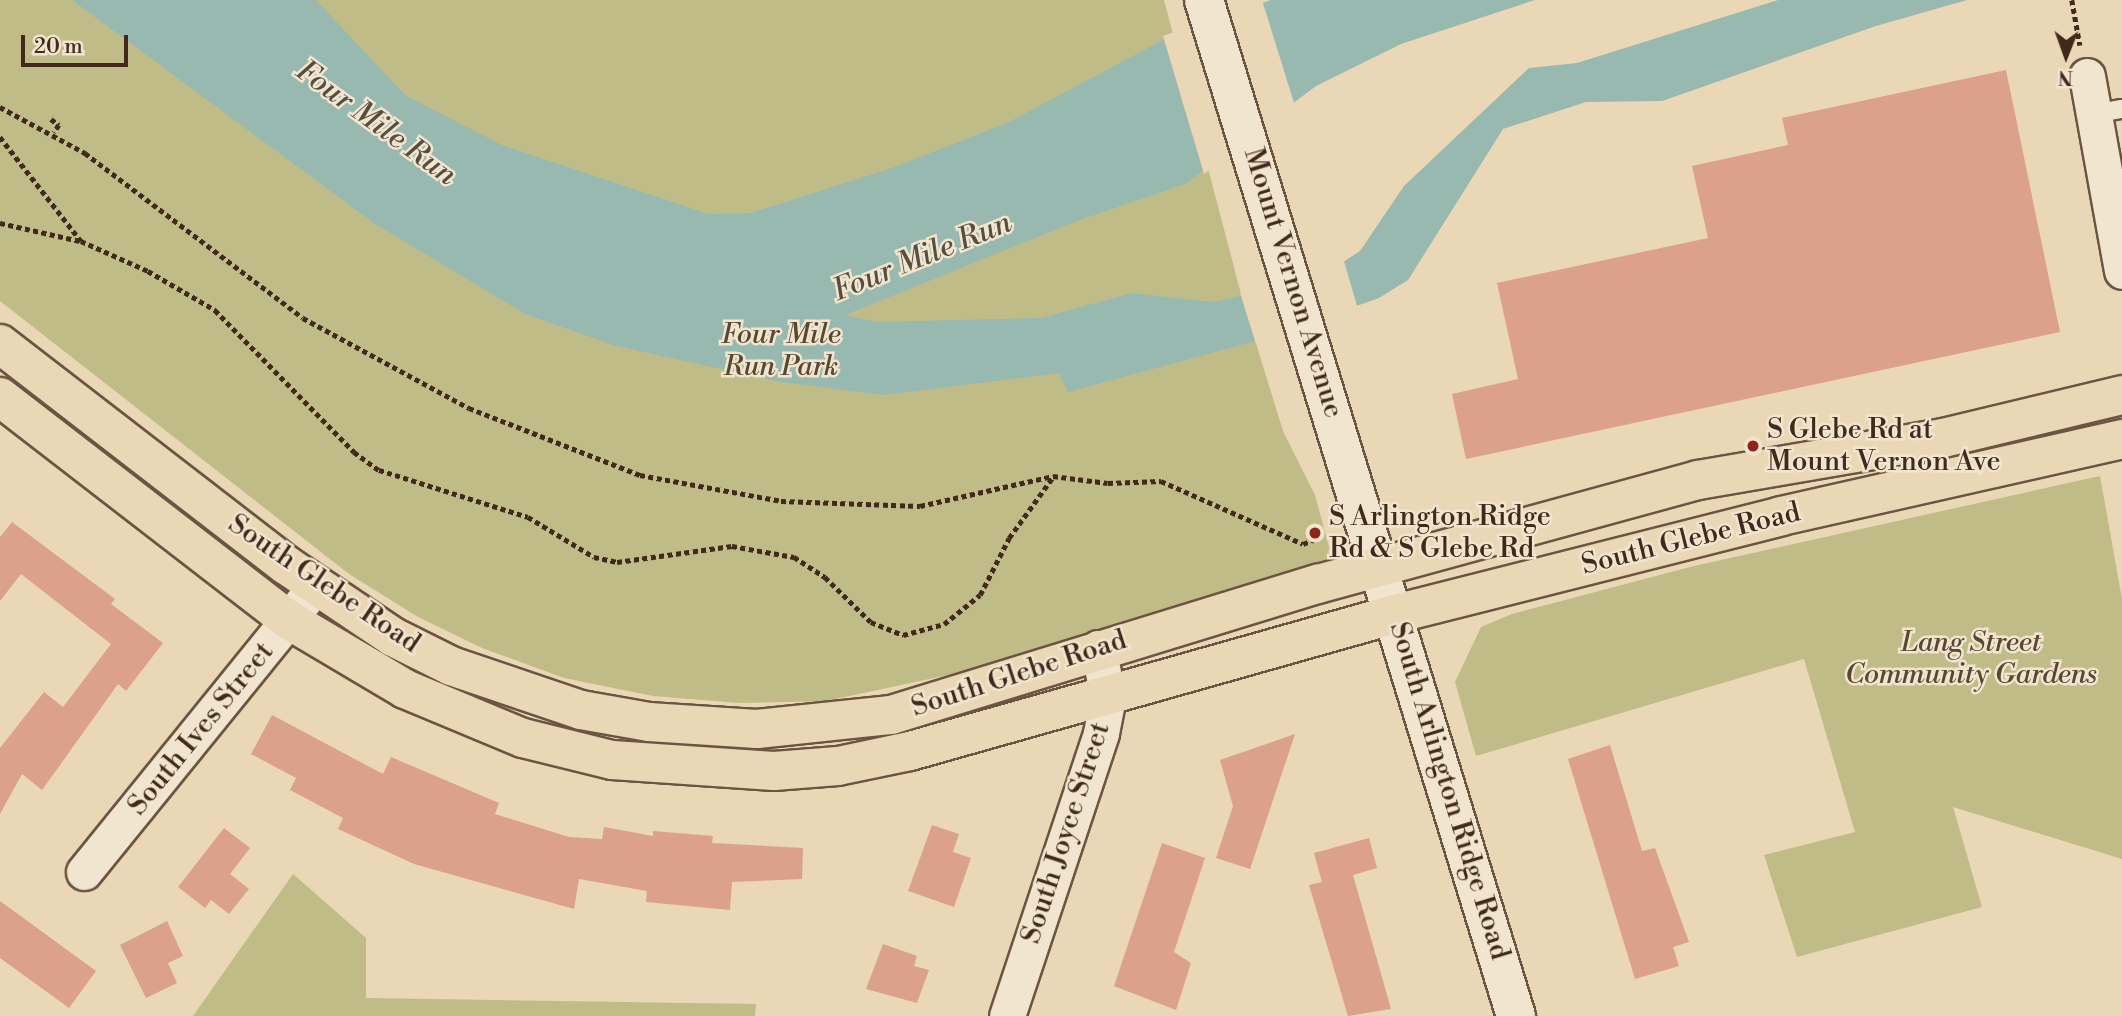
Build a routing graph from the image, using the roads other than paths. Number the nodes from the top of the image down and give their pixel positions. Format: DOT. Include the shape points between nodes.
graph roads {
  1 [pos="1207,9"];
  2 [pos="2087,76"];
  3 [pos="2108,112"];
  4 [pos="2122,271"];
  5 [pos="0,344"];
  6 [pos="2122,395"];
  7 [pos="0,397"];
  8 [pos="2122,439"];
  9 [pos="1381,566"];
  10 [pos="316,585"];
  11 [pos="1395,614"];
  12 [pos="289,620"];
  13 [pos="1098,648"];
  14 [pos="1108,696"];
  15 [pos="84,872"];
  16 [pos="1007,1016"];
  17 [pos="1517,1016"];
  1 -- 9 [label="main road, Mount Vernon Avenue"];
  2 -- 3 [label="street"];
  3 -- 4 [label="street"];
  5 -- 10 [label="main road, South Glebe Road"];
  6 -- 9 [label="main road, South Glebe Road" via="1942,438 1698,480"];
  7 -- 12 [label="main road, South Glebe Road"];
  8 -- 11 [label="main road, South Glebe Road" via="1781,516"];
  9 -- 11 [label="main road, South Arlington Ridge Road"];
  9 -- 13 [label="main road, South Glebe Road"];
  10 -- 12 [label="street, South Ives Street"];
  10 -- 13 [label="main road, South Glebe Road" via="393,637 463,670 581,710 701,727 757,729 891,715"];
  11 -- 14 [label="main road, South Glebe Road"];
  11 -- 17 [label="main road, South Arlington Ridge Road"];
  12 -- 14 [label="main road, South Glebe Road" via="347,658 465,717 612,760 775,771 838,765 910,751"];
  12 -- 15 [label="street, South Ives Street"];
  13 -- 14 [label="street, South Joyce Street"];
  14 -- 16 [label="street, South Joyce Street" via="1101,733"];
}
